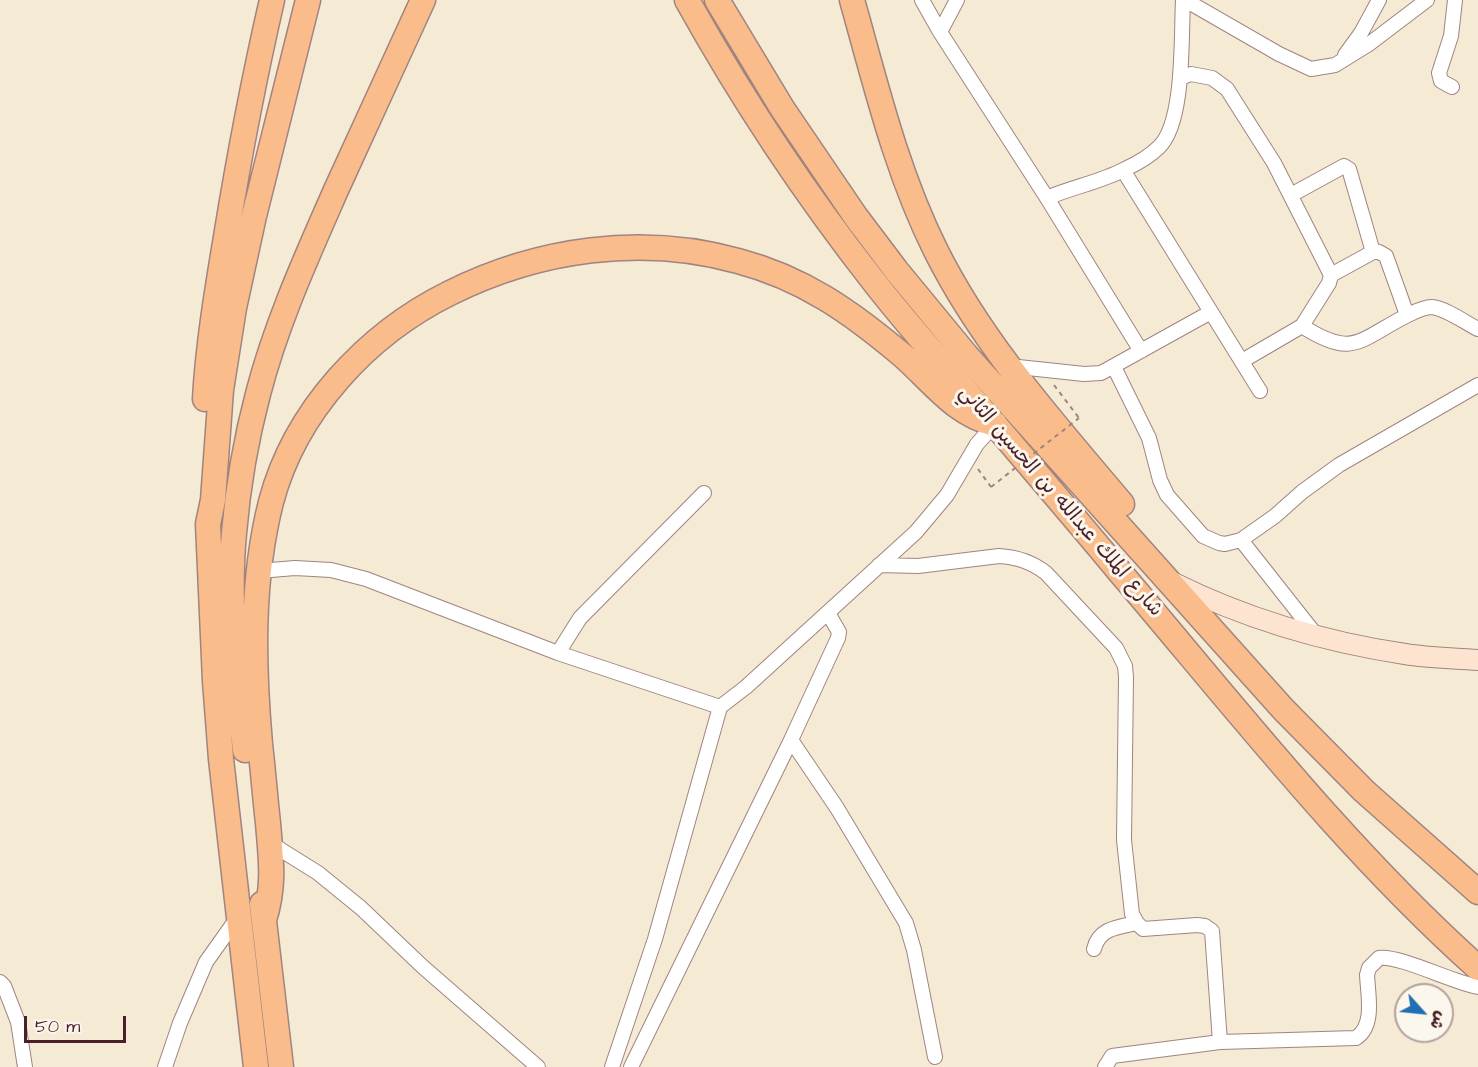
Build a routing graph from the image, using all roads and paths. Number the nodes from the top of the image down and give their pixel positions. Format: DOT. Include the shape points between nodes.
graph roads {
  1 [pos="272,0"];
  2 [pos="308,0"];
  3 [pos="423,0"];
  4 [pos="687,0"];
  5 [pos="717,0"];
  6 [pos="852,0"];
  7 [pos="922,0"];
  8 [pos="957,0"];
  9 [pos="1184,0"];
  10 [pos="1379,0"];
  11 [pos="1427,0"];
  12 [pos="1455,0"];
  13 [pos="940,32"];
  14 [pos="1335,65"];
  15 [pos="1180,78"];
  16 [pos="1452,87"];
  17 [pos="1123,170"];
  18 [pos="1291,195"];
  19 [pos="1047,198"];
  20 [pos="1373,252"];
  21 [pos="1332,275"];
  22 [pos="1211,312"];
  23 [pos="1407,315"];
  24 [pos="1302,326"];
  25 [pos="1478,329"];
  26 [pos="1141,351"];
  27 [pos="1242,362"];
  28 [pos="1007,366"];
  29 [pos="1114,368"];
  30 [pos="1478,385"];
  31 [pos="1260,391"];
  32 [pos="1061,395"];
  33 [pos="995,424"];
  34 [pos="981,473"];
  35 [pos="704,493"];
  36 [pos="208,524"];
  37 [pos="1241,540"];
  38 [pos="879,565"];
  39 [pos="259,571"];
  40 [pos="1162,573"];
  41 [pos="828,613"];
  42 [pos="1316,635"];
  43 [pos="558,652"];
  44 [pos="1478,660"];
  45 [pos="720,707"];
  46 [pos="791,740"];
  47 [pos="270,843"];
  48 [pos="1478,892"];
  49 [pos="239,915"];
  50 [pos="264,920"];
  51 [pos="1137,923"];
  52 [pos="1094,950"];
  53 [pos="1478,968"];
  54 [pos="0,982"];
  55 [pos="1478,987"];
  56 [pos="1221,1042"];
  57 [pos="934,1057"];
  58 [pos="25,1067"];
  59 [pos="165,1067"];
  60 [pos="256,1067"];
  61 [pos="281,1067"];
  62 [pos="538,1067"];
  63 [pos="612,1067"];
  64 [pos="631,1067"];
  65 [pos="1105,1067"];
  1 -- 36 [label="highway" via="214,306 200,483"];
  2 -- 36 [label="highway" via="234,308 221,390"];
  3 -- 50 [label="highway" via="280,323 248,436 234,533 232,631"];
  4 -- 33 [label="highway, شارع الملك عبدالله بن الحسين الثاني" via="765,130 836,233 913,331"];
  5 -- 40 [label="highway, شارع الملك عبدالله بن الحسين الثاني" via="813,154 896,270 966,355"];
  6 -- 28 [label="highway" via="896,157 921,220 963,300"];
  7 -- 13 [label="street"];
  8 -- 13 [label="street"];
  9 -- 14 [label="street" via="1303,66 1311,69"];
  9 -- 15 [label="street"];
  10 -- 14 [label="street" via="1348,52"];
  11 -- 14 [label="street"];
  12 -- 16 [label="street" via="1451,36 1439,72 1441,81"];
  13 -- 19 [label="street"];
  15 -- 17 [label="street" via="1170,128 1161,146"];
  15 -- 18 [label="street" via="1191,74 1212,78 1227,89"];
  17 -- 19 [label="street"];
  17 -- 22 [label="street"];
  18 -- 20 [label="street" via="1344,165 1349,169"];
  18 -- 21 [label="street"];
  19 -- 26 [label="street"];
  20 -- 21 [label="street"];
  20 -- 23 [label="street" via="1386,256"];
  21 -- 24 [label="street"];
  22 -- 26 [label="street"];
  22 -- 27 [label="street"];
  23 -- 24 [label="street" via="1349,345 1328,341"];
  23 -- 25 [label="street" via="1433,307"];
  24 -- 27 [label="street"];
  26 -- 29 [label="street"];
  27 -- 31 [label="street"];
  28 -- 29 [label="street" via="1084,374"];
  28 -- 40 [label="highway" via="1139,525"];
  29 -- 37 [label="street" via="1149,438 1167,495 1210,540 1225,544"];
  30 -- 37 [label="street" via="1339,465"];
  32 -- 34 [label="path, bridge" via="1079,418 992,487"];
  33 -- 38 [label="street" via="977,444 938,508"];
  33 -- 39 [label="highway" via="959,410 904,357 852,315 825,296 783,276 726,258 667,248 572,253 519,265 436,300 390,329 350,366 315,409 283,468 272,500"];
  33 -- 53 [label="highway, شارع الملك عبدالله بن الحسين الثاني" via="1288,772 1392,886"];
  35 -- 43 [label="street" via="580,618"];
  36 -- 49 [label="highway" via="216,692"];
  37 -- 42 [label="street"];
  38 -- 41 [label="street"];
  38 -- 51 [label="street" via="918,567 1011,556 1046,573 1116,648 1126,677 1124,840 1132,914"];
  39 -- 43 [label="street" via="331,570 366,579"];
  39 -- 47 [label="highway" via="256,689"];
  40 -- 42 [label="street, شارع الملك عبدالله بن الحسين الثاني" via="1226,606"];
  40 -- 48 [label="highway, شارع الملك عبدالله بن الحسين الثاني" via="1323,751 1406,831"];
  41 -- 45 [label="street"];
  41 -- 46 [label="street" via="839,635"];
  42 -- 44 [label="street, شارع الملك عبدالله بن الحسين الثاني" via="1404,654"];
  43 -- 45 [label="street"];
  45 -- 63 [label="street" via="655,939"];
  46 -- 57 [label="street" via="906,923"];
  46 -- 64 [label="street"];
  47 -- 50 [label="highway" via="271,890"];
  47 -- 62 [label="street" via="318,873 361,908"];
  49 -- 59 [label="street" via="206,962"];
  49 -- 60 [label="highway"];
  50 -- 61 [label="highway"];
  51 -- 52 [label="street" via="1105,931"];
  51 -- 56 [label="street" via="1150,930 1197,925 1212,931"];
  54 -- 58 [label="street" via="18,1022"];
  55 -- 56 [label="street" via="1394,958 1379,958 1367,975 1368,1023 1356,1038"];
  56 -- 65 [label="street" via="1112,1056"];
}
